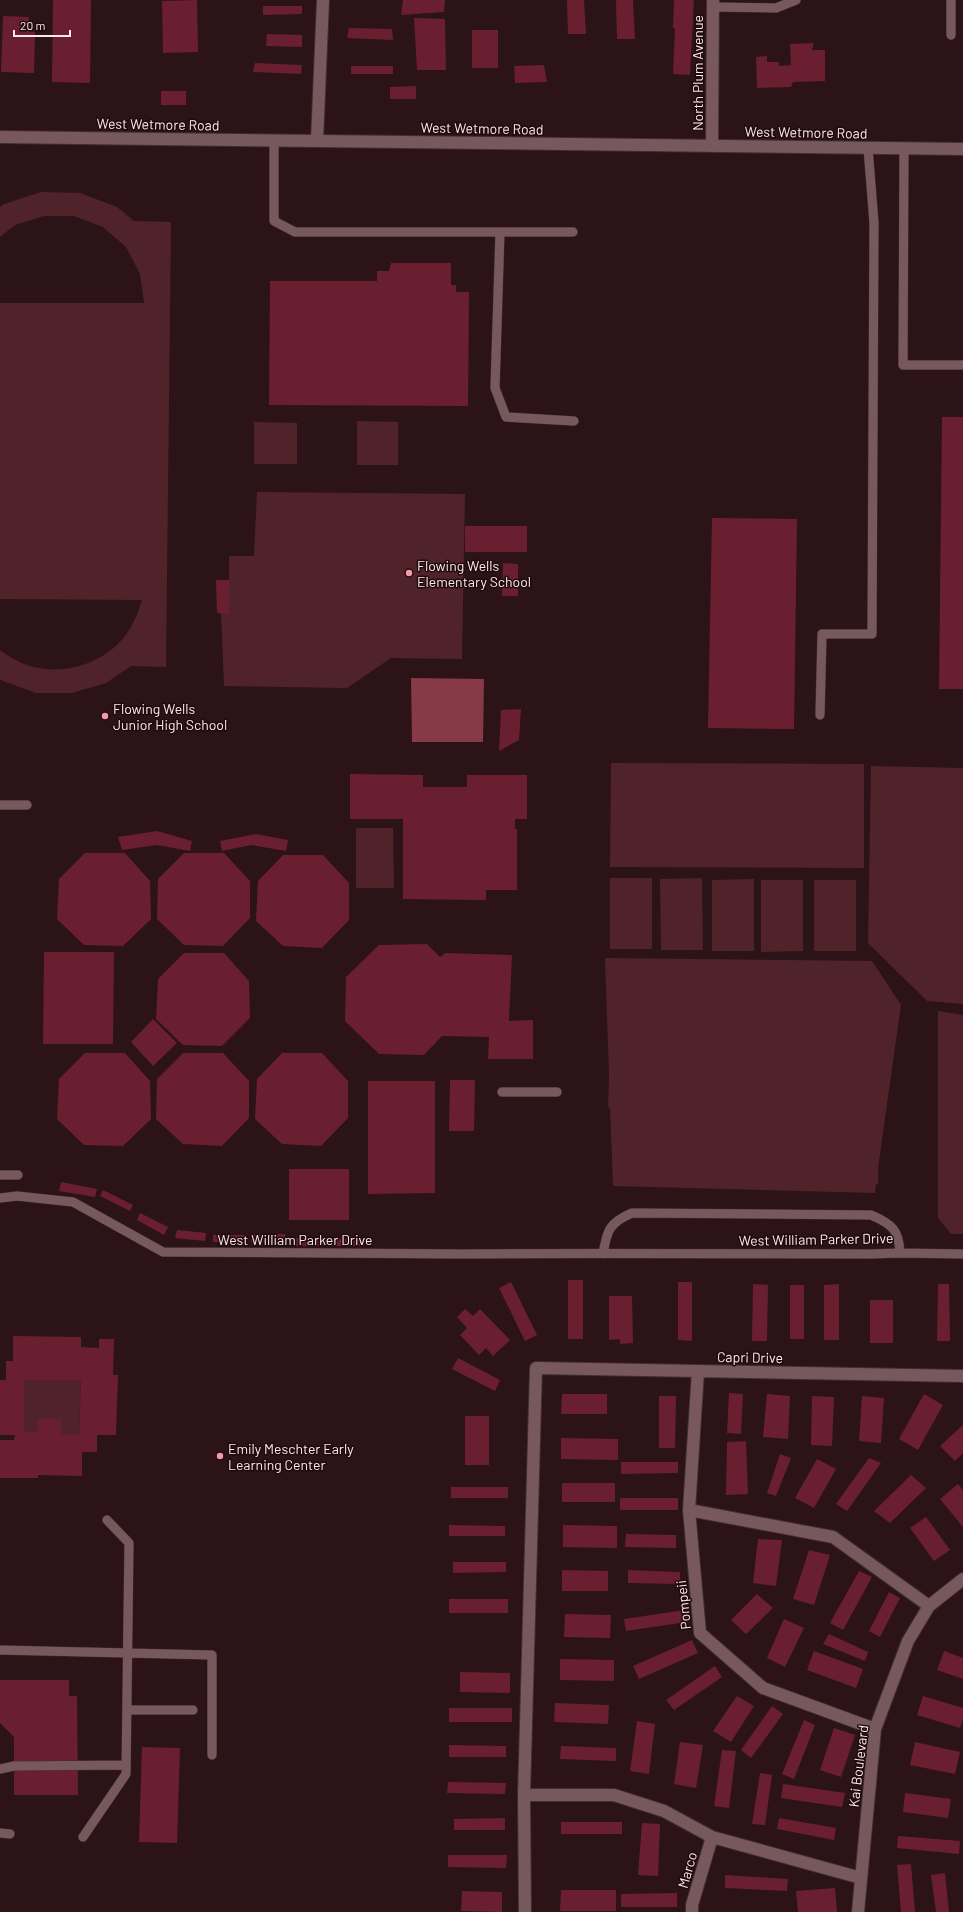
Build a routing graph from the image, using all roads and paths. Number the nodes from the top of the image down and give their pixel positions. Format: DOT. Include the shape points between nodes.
graph roads {
  1 [pos="323,0"];
  2 [pos="796,0"];
  3 [pos="951,0"];
  4 [pos="713,4"];
  5 [pos="951,35"];
  6 [pos="0,137"];
  7 [pos="274,140"];
  8 [pos="317,141"];
  9 [pos="712,146"];
  10 [pos="868,148"];
  11 [pos="904,148"];
  12 [pos="963,149"];
  13 [pos="500,232"];
  14 [pos="573,232"];
  15 [pos="963,365"];
  16 [pos="574,420"];
  17 [pos="820,715"];
  18 [pos="0,805"];
  19 [pos="27,806"];
  20 [pos="502,1092"];
  21 [pos="556,1092"];
  22 [pos="0,1175"];
  23 [pos="18,1175"];
  24 [pos="0,1198"];
  25 [pos="900,1253"];
  26 [pos="603,1254"];
  27 [pos="963,1254"];
  28 [pos="698,1371"];
  29 [pos="963,1376"];
  30 [pos="689,1510"];
  31 [pos="107,1520"];
  32 [pos="963,1579"];
  33 [pos="929,1606"];
  34 [pos="0,1650"];
  35 [pos="128,1653"];
  36 [pos="127,1710"];
  37 [pos="193,1710"];
  38 [pos="875,1729"];
  39 [pos="212,1755"];
  40 [pos="126,1765"];
  41 [pos="0,1770"];
  42 [pos="524,1795"];
  43 [pos="0,1833"];
  44 [pos="10,1834"];
  45 [pos="83,1837"];
  46 [pos="712,1837"];
  47 [pos="861,1878"];
  48 [pos="525,1912"];
  49 [pos="692,1912"];
  50 [pos="858,1912"];
  1 -- 8 [label="street"];
  2 -- 4 [label="lane" via="776,8"];
  3 -- 5 [label="lane"];
  4 -- 9 [label="street, North Plum Avenue"];
  6 -- 7 [label="street, West Wetmore Road"];
  7 -- 8 [label="street, West Wetmore Road"];
  7 -- 13 [label="lane" via="274,221 295,232"];
  8 -- 9 [label="street, West Wetmore Road"];
  9 -- 10 [label="street, West Wetmore Road"];
  10 -- 11 [label="street, West Wetmore Road"];
  10 -- 17 [label="lane" via="874,223 872,634 822,634"];
  11 -- 12 [label="street, West Wetmore Road"];
  11 -- 15 [label="lane" via="903,365"];
  13 -- 14 [label="lane"];
  13 -- 16 [label="lane" via="495,388 506,417"];
  18 -- 19 [label="lane"];
  20 -- 21 [label="lane"];
  22 -- 23 [label="lane"];
  24 -- 26 [label="lane, West William Parker Drive" via="17,1196 73,1202 163,1252"];
  25 -- 26 [label="lane, West William Parker Drive"];
  25 -- 26 [label="lane, West William Parker Drive" via="899,1239 889,1222 872,1215 632,1213 617,1220 607,1233"];
  25 -- 27 [label="lane"];
  28 -- 29 [label="street, Capri Drive"];
  28 -- 30 [label="street, Pompeii"];
  28 -- 42 [label="street, Capri Drive" via="536,1368"];
  30 -- 33 [label="street" via="833,1537"];
  30 -- 38 [label="street, Pompeii" via="700,1633 763,1688"];
  31 -- 35 [label="lane" via="129,1543"];
  32 -- 33 [label="street, Kai Boulevard"];
  33 -- 38 [label="street, Kai Boulevard" via="908,1641"];
  34 -- 35 [label="lane"];
  35 -- 36 [label="lane"];
  35 -- 39 [label="lane" via="212,1655"];
  36 -- 37 [label="lane"];
  36 -- 40 [label="lane"];
  38 -- 47 [label="street, Kai Boulevard"];
  40 -- 41 [label="lane" via="14,1766"];
  40 -- 45 [label="lane" via="126,1774"];
  42 -- 46 [label="street" via="614,1795 664,1811"];
  42 -- 48 [label="street"];
  43 -- 44 [label="lane"];
  46 -- 47 [label="street"];
  46 -- 49 [label="street, Marco"];
  47 -- 50 [label="street, Kai Boulevard"];
}
